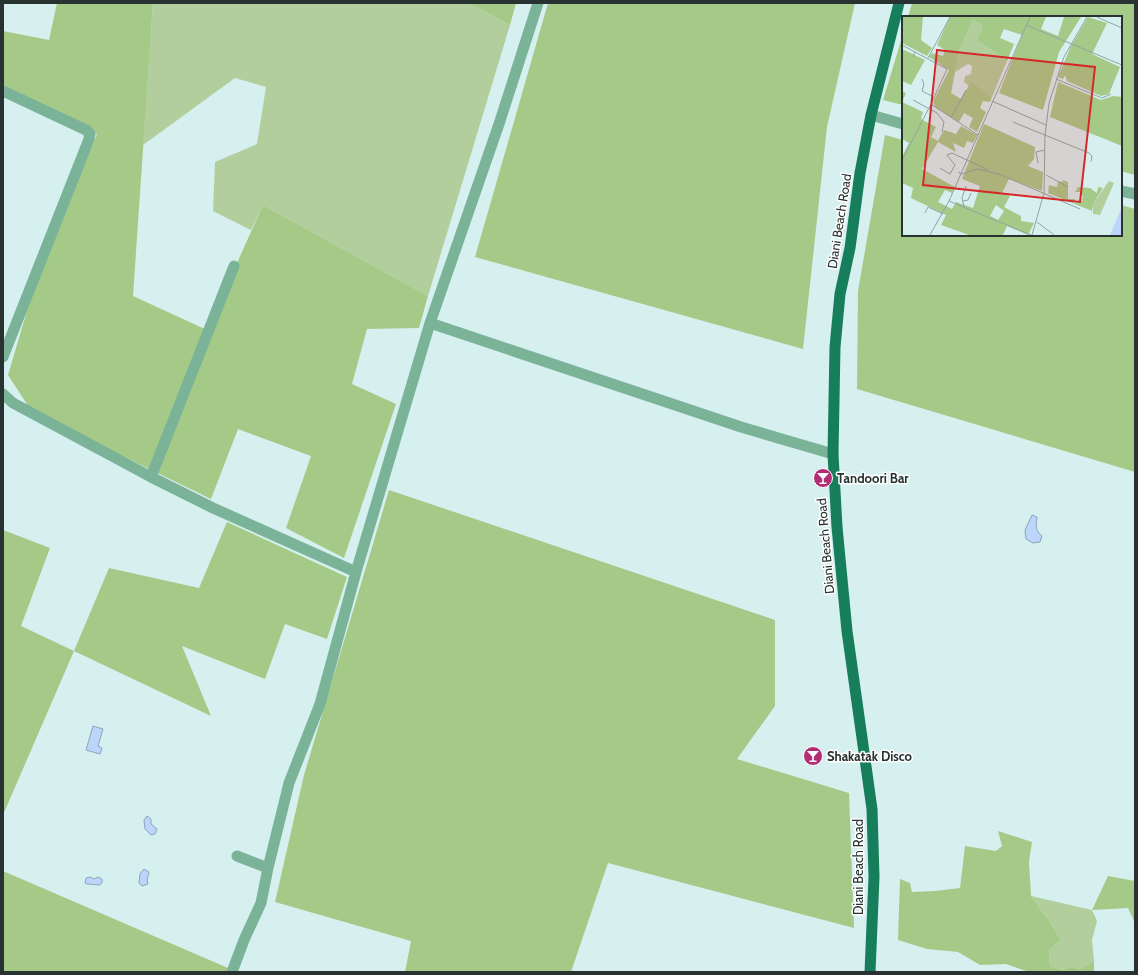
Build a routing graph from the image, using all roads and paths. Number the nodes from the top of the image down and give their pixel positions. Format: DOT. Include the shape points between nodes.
graph roads {
  1 [pos="538,3"];
  2 [pos="899,3"];
  3 [pos="3,91"];
  4 [pos="871,114"];
  5 [pos="902,124"];
  6 [pos="1122,191"];
  7 [pos="1135,194"];
  8 [pos="234,266"];
  9 [pos="430,323"];
  10 [pos="3,357"];
  11 [pos="3,394"];
  12 [pos="833,454"];
  13 [pos="150,477"];
  14 [pos="356,572"];
  15 [pos="237,856"];
  16 [pos="268,868"];
  17 [pos="232,972"];
  18 [pos="870,972"];
  1 -- 9 [label="street"];
  2 -- 4 [label="main road, Diani Beach Road"];
  3 -- 10 [label="street" via="90,134"];
  4 -- 5 [label="street"];
  4 -- 12 [label="main road, Diani Beach Road" via="850,248 840,294 835,346"];
  6 -- 7 [label="street"];
  8 -- 13 [label="street"];
  9 -- 12 [label="street" via="741,428"];
  9 -- 14 [label="street"];
  11 -- 13 [label="street" via="13,403"];
  12 -- 18 [label="main road, Diani Beach Road" via="847,631 872,809 874,877"];
  13 -- 14 [label="street"];
  14 -- 16 [label="street" via="320,704 289,782"];
  15 -- 16 [label="street"];
  16 -- 17 [label="street" via="261,903"];
}
